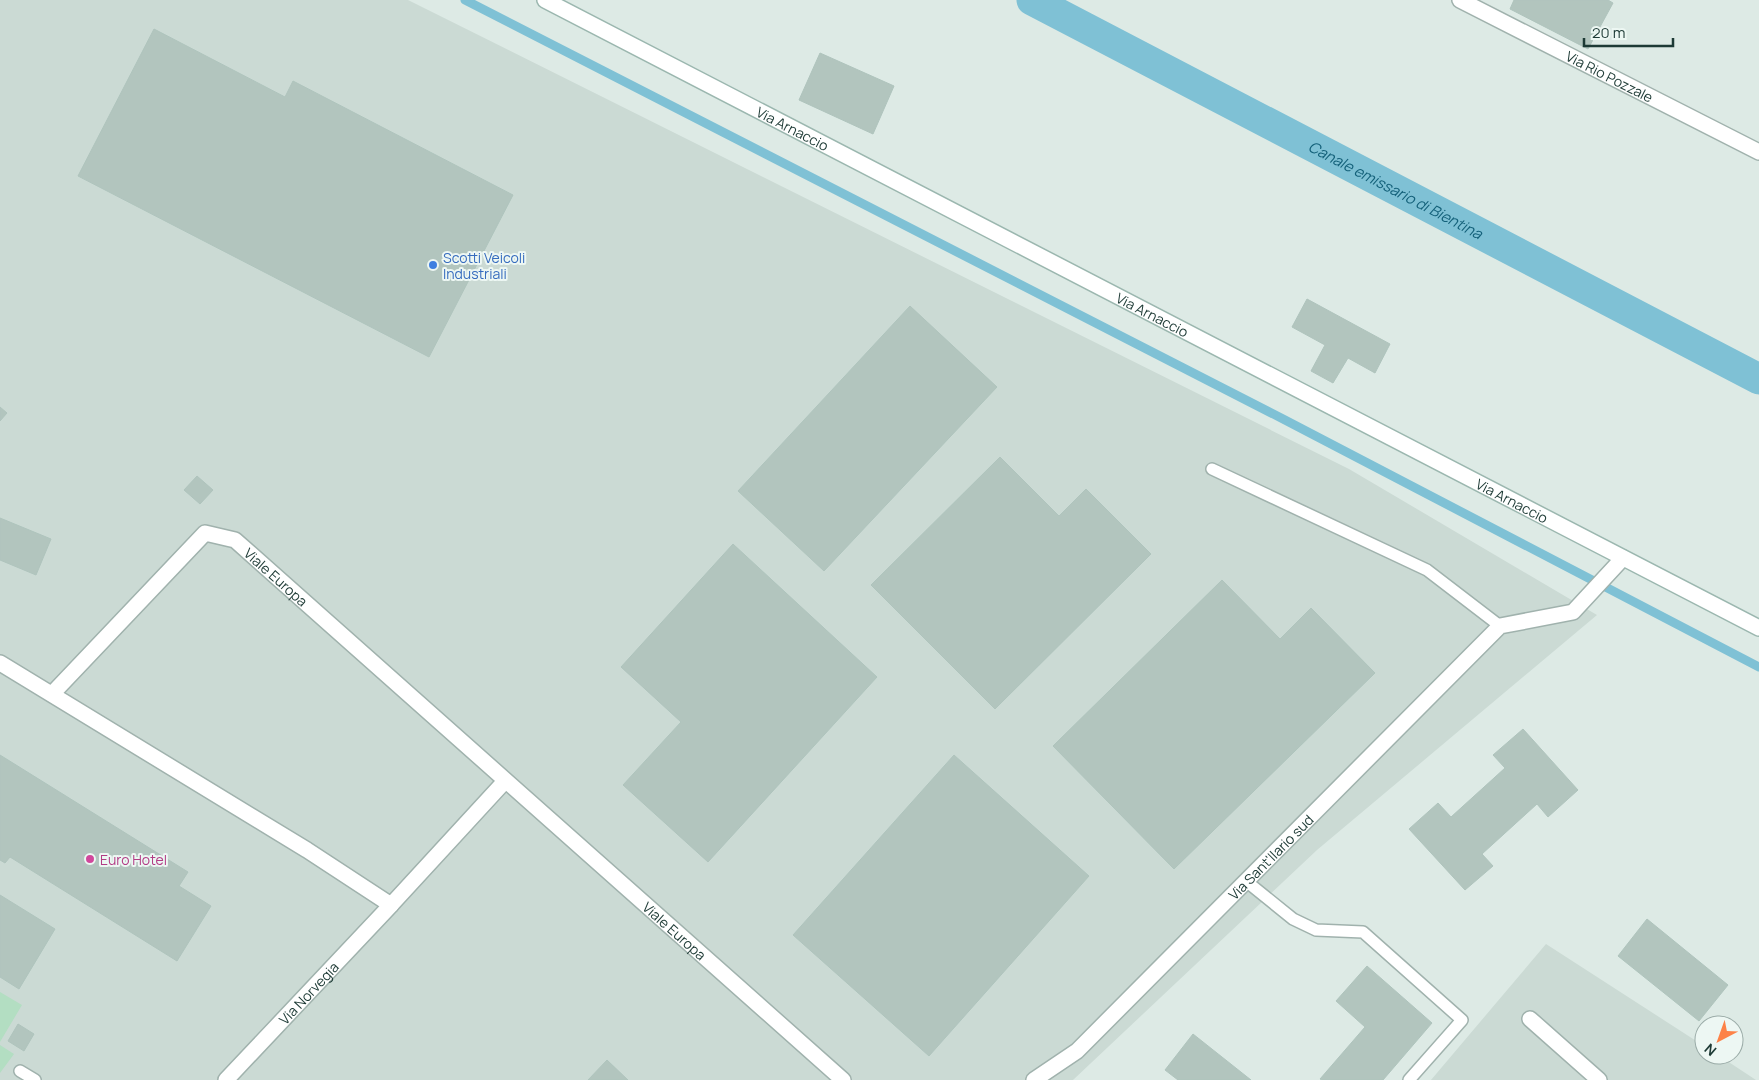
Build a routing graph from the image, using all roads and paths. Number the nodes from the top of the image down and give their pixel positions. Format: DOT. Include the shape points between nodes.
graph roads {
  1 [pos="545,0"];
  2 [pos="1460,0"];
  3 [pos="1759,152"];
  4 [pos="1212,469"];
  5 [pos="1623,558"];
  6 [pos="1500,626"];
  7 [pos="1759,628"];
  8 [pos="0,663"];
  9 [pos="52,694"];
  10 [pos="505,781"];
  11 [pos="1246,880"];
  12 [pos="391,905"];
  13 [pos="1530,1019"];
  14 [pos="20,1071"];
  15 [pos="35,1080"];
  16 [pos="226,1080"];
  17 [pos="843,1080"];
  18 [pos="1034,1080"];
  19 [pos="1409,1080"];
  20 [pos="1599,1080"];
  1 -- 5 [label="street, Via Arnaccio"];
  2 -- 3 [label="street, Via Rio Pozzale"];
  4 -- 6 [label="lane" via="1427,570"];
  5 -- 6 [label="street" via="1573,612"];
  5 -- 7 [label="street, Via Arnaccio"];
  6 -- 11 [label="street, Via Sant'Ilario sud"];
  8 -- 9 [label="street"];
  9 -- 10 [label="street, Viale Europa" via="205,533 235,540"];
  9 -- 12 [label="street"];
  10 -- 12 [label="street"];
  10 -- 17 [label="street, Viale Europa"];
  11 -- 18 [label="street, Via Sant'Ilario sud" via="1077,1051"];
  11 -- 19 [label="lane" via="1293,920 1316,930 1363,932 1462,1020"];
  12 -- 16 [label="street, Via Norvegia"];
  13 -- 20 [label="street"];
  14 -- 15 [label="lane"];
}
